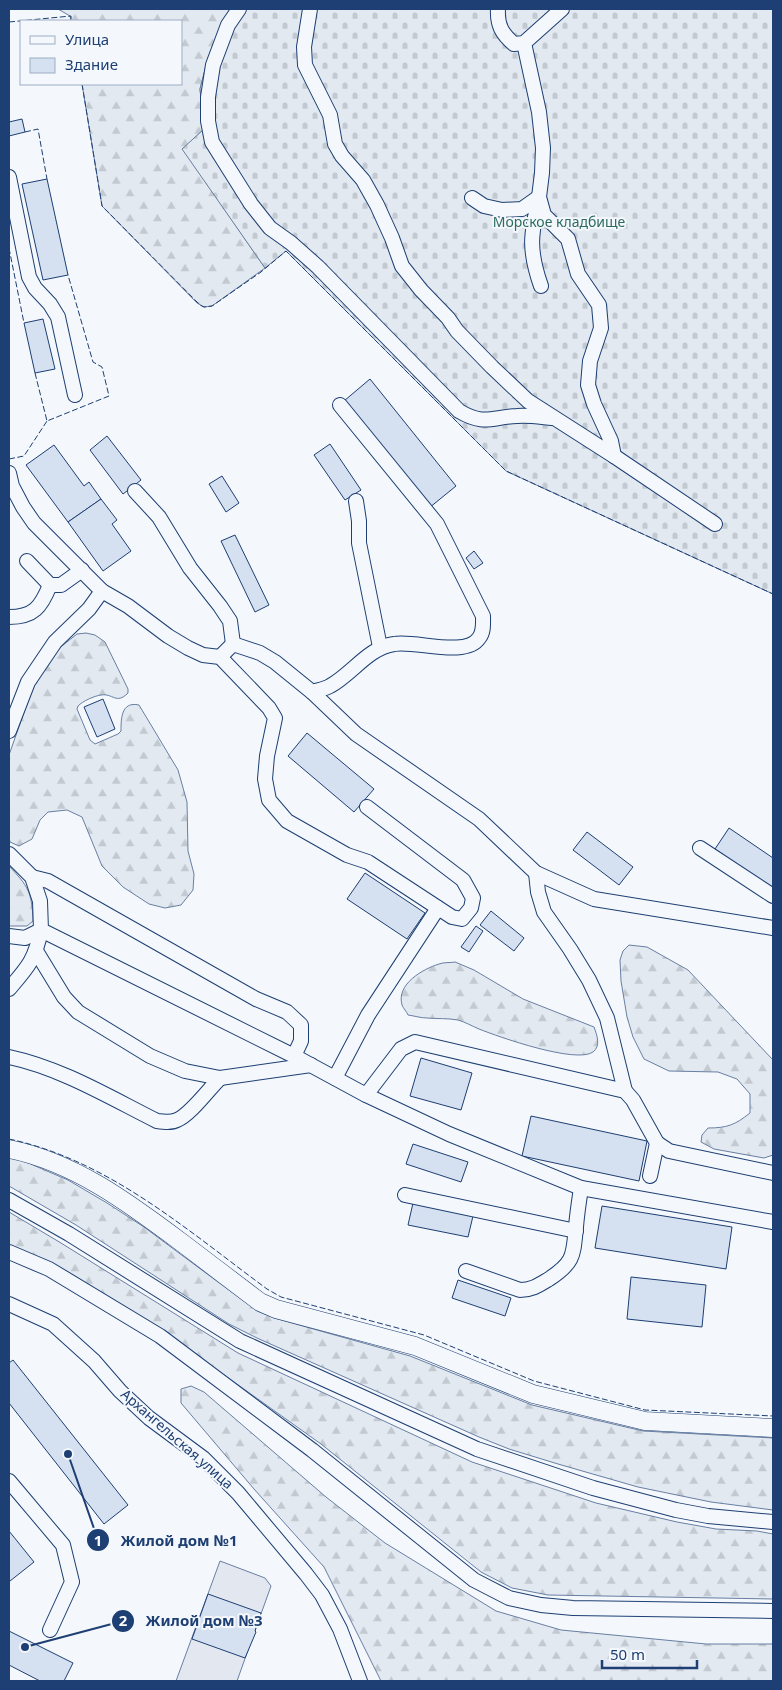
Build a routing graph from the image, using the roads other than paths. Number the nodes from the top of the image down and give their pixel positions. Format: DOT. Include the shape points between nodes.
graph roads {
  1 [pos="239,9"];
  2 [pos="310,9"];
  3 [pos="498,9"];
  4 [pos="562,9"];
  5 [pos="524,43"];
  6 [pos="9,177"];
  7 [pos="539,197"];
  8 [pos="472,198"];
  9 [pos="541,286"];
  10 [pos="75,395"];
  11 [pos="340,405"];
  12 [pos="553,418"];
  13 [pos="614,456"];
  14 [pos="9,473"];
  15 [pos="135,491"];
  16 [pos="356,501"];
  17 [pos="715,524"];
  18 [pos="27,561"];
  19 [pos="82,570"];
  20 [pos="50,585"];
  21 [pos="102,591"];
  22 [pos="9,617"];
  23 [pos="233,644"];
  24 [pos="380,647"];
  25 [pos="220,657"];
  26 [pos="312,692"];
  27 [pos="9,731"];
  28 [pos="367,807"];
  29 [pos="700,848"];
  30 [pos="9,854"];
  31 [pos="536,873"];
  32 [pos="32,877"];
  33 [pos="773,896"];
  34 [pos="438,908"];
  35 [pos="773,928"];
  36 [pos="41,930"];
  37 [pos="9,936"];
  38 [pos="36,951"];
  39 [pos="9,990"];
  40 [pos="294,1056"];
  41 [pos="9,1057"];
  42 [pos="311,1065"];
  43 [pos="220,1078"];
  44 [pos="335,1078"];
  45 [pos="624,1091"];
  46 [pos="366,1094"];
  47 [pos="657,1143"];
  48 [pos="9,1149"];
  49 [pos="773,1173"];
  50 [pos="650,1176"];
  51 [pos="581,1188"];
  52 [pos="405,1195"];
  53 [pos="9,1200"];
  54 [pos="773,1222"];
  55 [pos="576,1231"];
  56 [pos="9,1252"];
  57 [pos="466,1271"];
  58 [pos="9,1304"];
  59 [pos="773,1428"];
  60 [pos="9,1481"];
  61 [pos="773,1522"];
  62 [pos="773,1611"];
  63 [pos="50,1630"];
  64 [pos="360,1681"];
  1 -- 12 [label="street" via="228,25 213,65 208,121 212,142 251,204 270,228 318,267 460,411 469,417 488,420 516,416"];
  2 -- 12 [label="street" via="304,47 305,65 330,115 335,144 363,180 377,205 402,266 492,367 528,401"];
  3 -- 5 [label="street" via="502,34 514,44"];
  4 -- 5 [label="street"];
  5 -- 7 [label="street" via="543,148"];
  6 -- 10 [label="street" via="29,278 58,317"];
  7 -- 8 [label="street" via="522,209 502,210 484,206"];
  7 -- 9 [label="street" via="531,248"];
  7 -- 13 [label="street" via="544,215 568,239 578,274 599,305 601,328 590,362 588,385"];
  11 -- 24 [label="street" via="437,524 482,616 483,629 479,639 465,648 396,643"];
  12 -- 13 [label="street"];
  13 -- 17 [label="street"];
  14 -- 19 [label="street" via="12,486 34,523"];
  15 -- 23 [label="street" via="159,517 190,568 230,621"];
  16 -- 24 [label="street" via="359,543"];
  18 -- 20 [label="street"];
  19 -- 20 [label="street" via="61,585"];
  19 -- 21 [label="street"];
  20 -- 22 [label="street" via="35,610 21,617"];
  21 -- 25 [label="street" via="188,648 203,655"];
  21 -- 27 [label="street" via="89,609 55,642 28,682"];
  23 -- 25 [label="street"];
  23 -- 26 [label="street" via="275,662"];
  24 -- 26 [label="street" via="329,687"];
  25 -- 34 [label="street" via="275,718 265,779 269,800 286,821 347,855 368,862"];
  26 -- 31 [label="street" via="356,734 479,819"];
  28 -- 34 [label="street" via="462,880 473,898 471,908 462,919"];
  29 -- 33 [label="street"];
  30 -- 32 [label="street"];
  31 -- 35 [label="street" via="594,899"];
  31 -- 45 [label="street" via="544,912 589,980 607,1018"];
  32 -- 36 [label="street" via="40,901"];
  32 -- 40 [label="street" via="48,881 256,998 287,1012 301,1025 301,1041"];
  34 -- 44 [label="street" via="368,1015"];
  36 -- 37 [label="street" via="26,938"];
  36 -- 38 [label="street"];
  36 -- 40 [label="street"];
  38 -- 39 [label="street"];
  38 -- 43 [label="street" via="64,997 78,1012 150,1056 185,1071"];
  40 -- 42 [label="street"];
  41 -- 43 [label="street" via="59,1073 165,1122 176,1121 186,1115"];
  42 -- 43 [label="street"];
  42 -- 44 [label="street"];
  44 -- 46 [label="street"];
  45 -- 46 [label="street" via="414,1042 401,1049"];
  45 -- 47 [label="street" via="633,1100"];
  46 -- 51 [label="street" via="449,1134"];
  47 -- 49 [label="street" via="669,1151"];
  47 -- 50 [label="street"];
  48 -- 59 [label="main road" via="26,1152 71,1170 110,1192 260,1302 276,1309 415,1346 534,1394 645,1422"];
  51 -- 54 [label="street"];
  51 -- 55 [label="street"];
  52 -- 55 [label="street"];
  53 -- 61 [label="street" via="240,1342 477,1448 593,1488 676,1510"];
  55 -- 57 [label="street" via="570,1260 561,1272 534,1288 520,1290"];
  56 -- 62 [label="street" via="49,1269 160,1336 312,1450 474,1580 509,1598 573,1608"];
  58 -- 64 [label="street, Архангельская улица" via="53,1324 149,1418 203,1458 238,1493 322,1596 340,1629"];
  60 -- 63 [label="street" via="63,1545 72,1582"];
}
